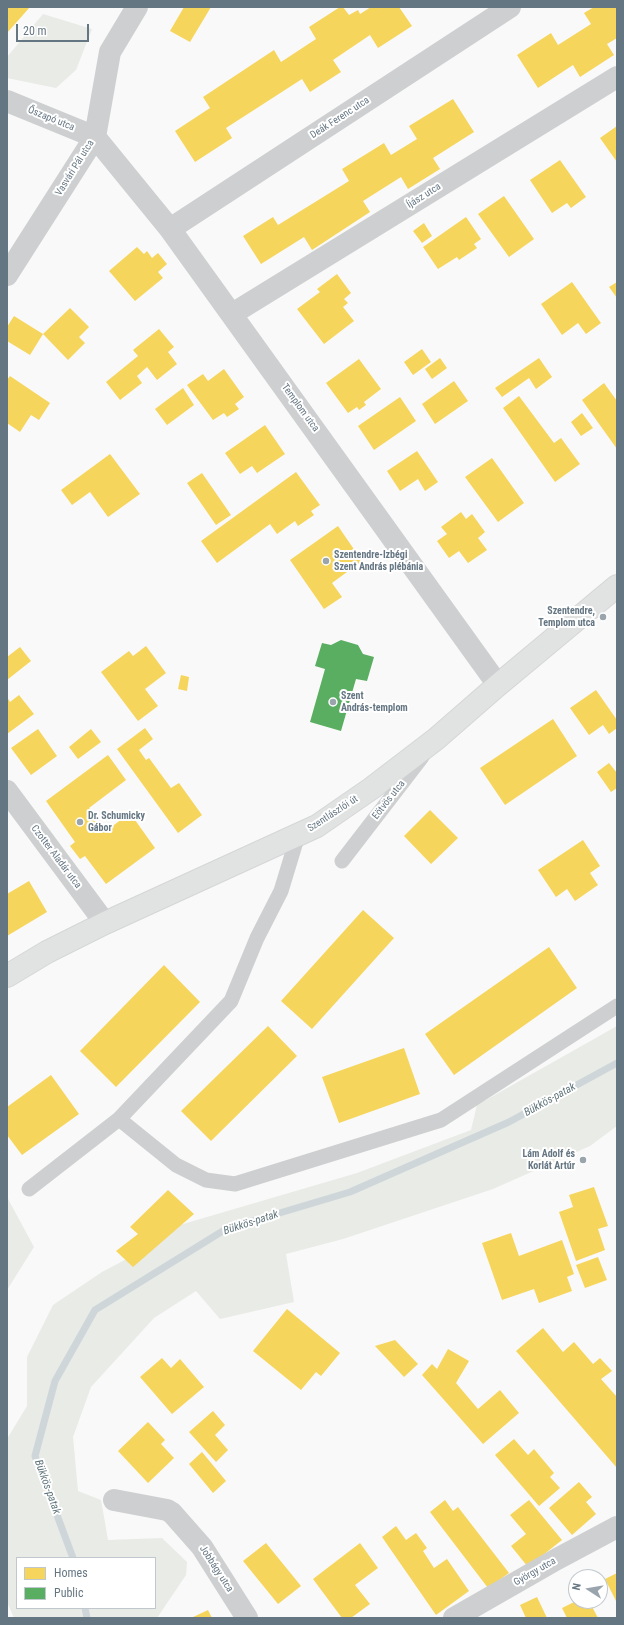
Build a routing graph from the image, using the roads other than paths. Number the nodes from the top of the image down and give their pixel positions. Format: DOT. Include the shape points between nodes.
graph roads {
  1 [pos="137,7"];
  2 [pos="510,7"];
  3 [pos="617,77"];
  4 [pos="7,101"];
  5 [pos="95,137"];
  6 [pos="170,229"];
  7 [pos="7,275"];
  8 [pos="232,314"];
  9 [pos="617,586"];
  10 [pos="498,685"];
  11 [pos="436,739"];
  12 [pos="7,791"];
  13 [pos="298,835"];
  14 [pos="342,861"];
  15 [pos="105,923"];
  16 [pos="7,976"];
  17 [pos="617,1006"];
  18 [pos="119,1119"];
  19 [pos="29,1189"];
  20 [pos="114,1500"];
  21 [pos="617,1527"];
  22 [pos="247,1618"];
  23 [pos="454,1618"];
  1 -- 5 [label="street, Vasvári Pál utca" via="110,52"];
  2 -- 6 [label="street, Deák Ferenc utca"];
  3 -- 8 [label="street, Íjász utca"];
  4 -- 5 [label="street, Őszapó utca"];
  5 -- 6 [label="street, Templom utca"];
  5 -- 7 [label="street, Vasvári Pál utca"];
  6 -- 8 [label="street, Templom utca"];
  8 -- 10 [label="street, Templom utca"];
  9 -- 10 [label="main road, Szentlászlói út"];
  10 -- 11 [label="main road, Szentlászlói út"];
  11 -- 13 [label="main road, Szentlászlói út" via="372,788 317,826"];
  11 -- 14 [label="lane, Eötvös utca"];
  12 -- 15 [label="street, Czotter Aladár utca"];
  13 -- 15 [label="main road, Szentlászlói út"];
  13 -- 18 [label="lane" via="281,891 257,938 231,1001"];
  15 -- 16 [label="main road, Szentlászlói út" via="47,952"];
  17 -- 18 [label="lane" via="440,1120 235,1184 206,1180 176,1165"];
  18 -- 19 [label="lane"];
  20 -- 22 [label="street, Jobbágy utca" via="172,1512 202,1547"];
  21 -- 23 [label="street, György utca"];
}
